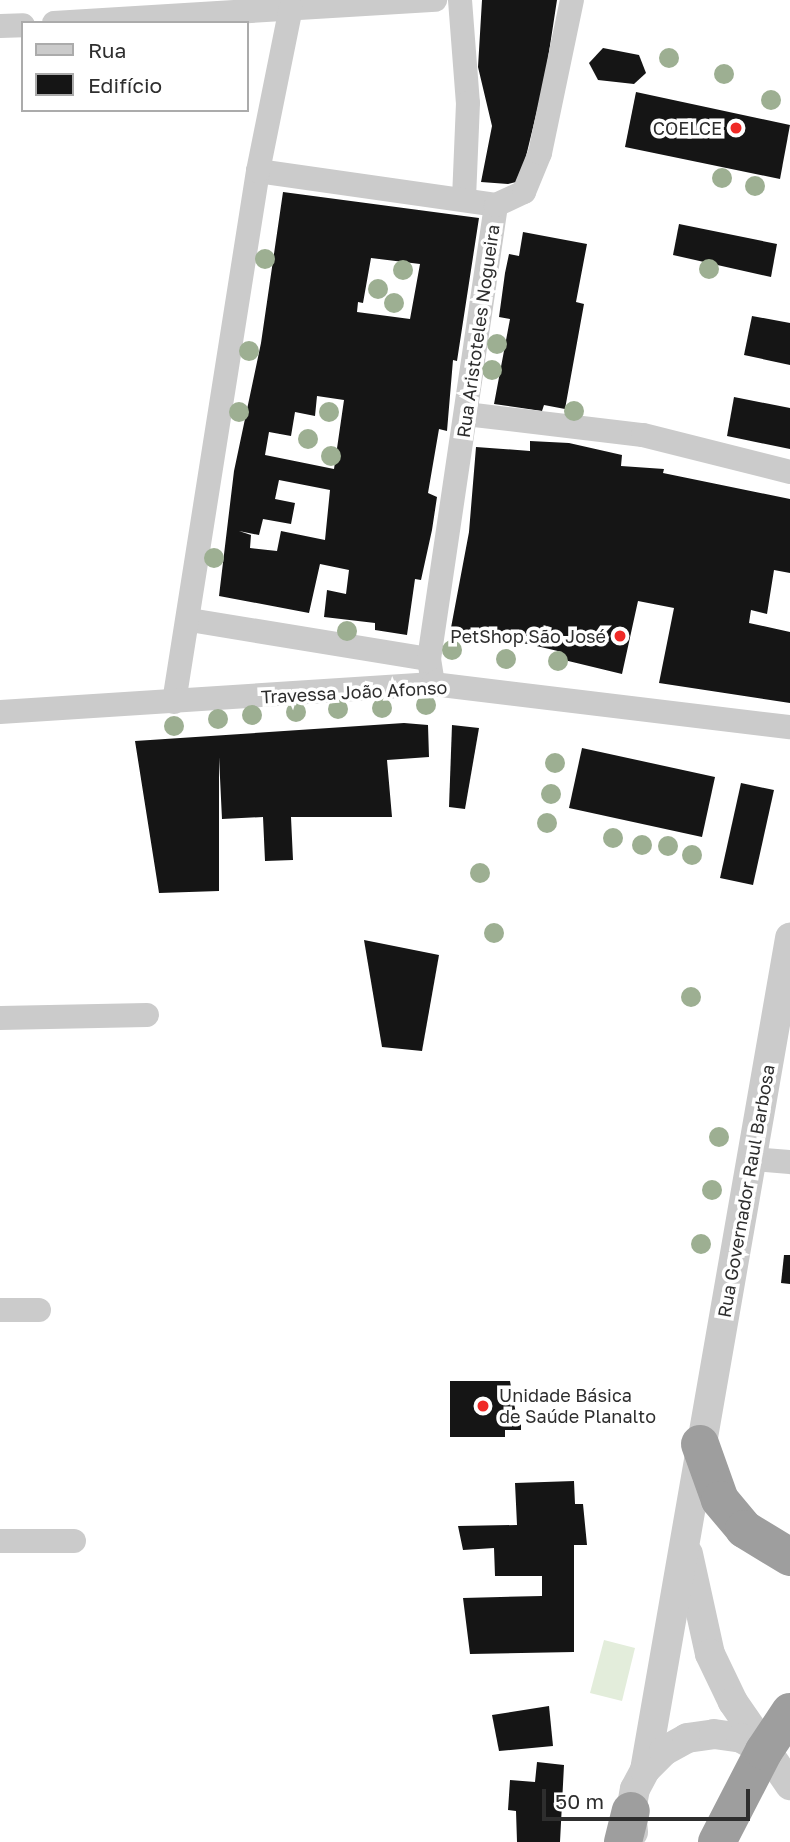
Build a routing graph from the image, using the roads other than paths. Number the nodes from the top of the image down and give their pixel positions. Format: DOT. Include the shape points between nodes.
graph roads {
  1 [pos="435,0"];
  2 [pos="460,0"];
  3 [pos="572,0"];
  4 [pos="291,8"];
  5 [pos="86,21"];
  6 [pos="21,25"];
  7 [pos="0,26"];
  8 [pos="258,171"];
  9 [pos="464,200"];
  10 [pos="496,205"];
  11 [pos="466,414"];
  12 [pos="790,472"];
  13 [pos="190,620"];
  14 [pos="429,659"];
  15 [pos="433,684"];
  16 [pos="174,702"];
  17 [pos="0,712"];
  18 [pos="790,727"];
  19 [pos="790,938"];
  20 [pos="147,1015"];
  21 [pos="0,1018"];
  22 [pos="754,1159"];
  23 [pos="790,1162"];
  24 [pos="0,1310"];
  25 [pos="39,1310"];
  26 [pos="700,1444"];
  27 [pos="684,1529"];
  28 [pos="74,1541"];
  29 [pos="0,1542"];
  30 [pos="790,1557"];
  31 [pos="790,1712"];
  32 [pos="764,1751"];
  33 [pos="645,1770"];
  34 [pos="790,1785"];
  35 [pos="630,1832"];
  36 [pos="717,1842"];
  1 -- 4 [label="street"];
  2 -- 9 [label="street" via="468,103"];
  3 -- 10 [label="street, Rua Aristoteles Nogueira" via="540,153 524,192"];
  4 -- 5 [label="street"];
  4 -- 8 [label="street"];
  6 -- 7 [label="street"];
  8 -- 9 [label="street"];
  8 -- 13 [label="street"];
  9 -- 10 [label="street"];
  10 -- 11 [label="street, Rua Aristoteles Nogueira"];
  11 -- 12 [label="street" via="643,435"];
  11 -- 14 [label="street, Rua Aristoteles Nogueira"];
  13 -- 14 [label="street"];
  13 -- 16 [label="street"];
  14 -- 15 [label="street, Rua Aristoteles Nogueira"];
  15 -- 16 [label="street, Travessa João Afonso"];
  15 -- 18 [label="street, Travessa João Afonso"];
  16 -- 17 [label="street, Travessa João Afonso"];
  19 -- 22 [label="street, Rua Governador Raul Barbosa"];
  20 -- 21 [label="street"];
  22 -- 23 [label="street"];
  22 -- 26 [label="street, Rua Governador Raul Barbosa"];
  24 -- 25 [label="street"];
  26 -- 27 [label="street, Rua Governador Raul Barbosa"];
  26 -- 30 [label="highway" via="720,1500 744,1529"];
  27 -- 32 [label="street" via="710,1654"];
  27 -- 33 [label="street, Rua Governador Raul Barbosa"];
  28 -- 29 [label="street"];
  31 -- 32 [label="highway"];
  32 -- 33 [label="street" via="741,1738 714,1734 687,1738 664,1751"];
  32 -- 34 [label="street"];
  32 -- 36 [label="highway"];
  33 -- 35 [label="street, Rua Governador Raul Barbosa"];
}
